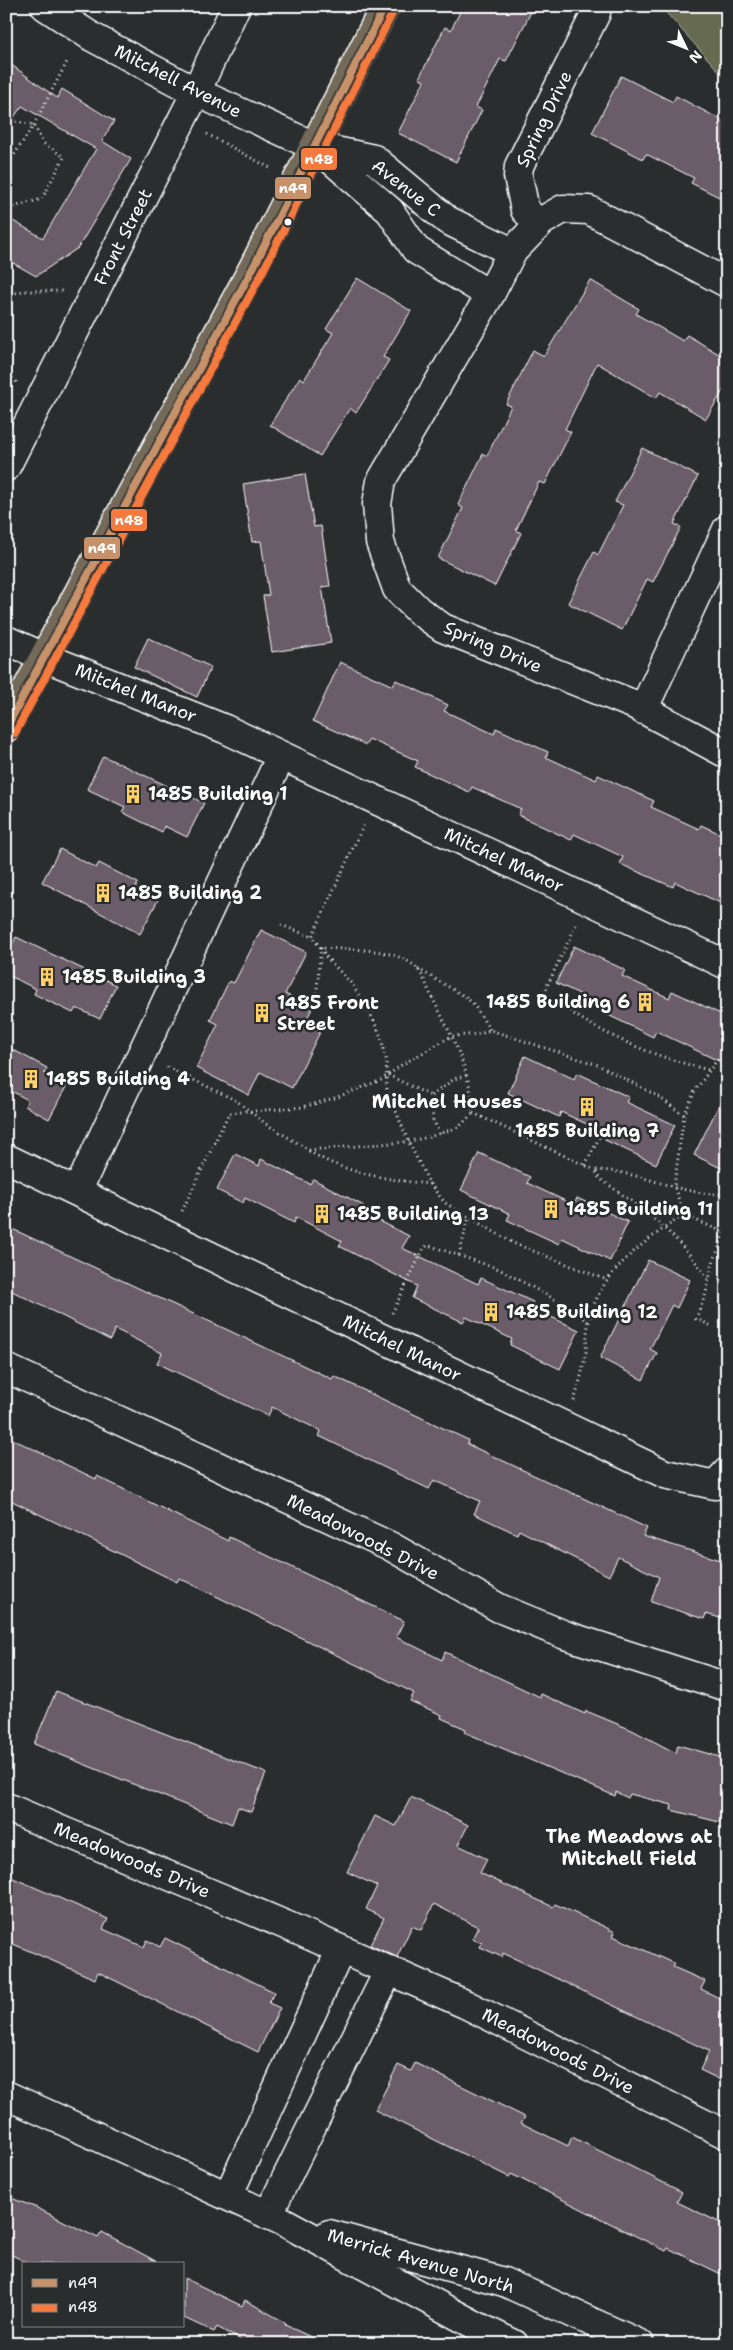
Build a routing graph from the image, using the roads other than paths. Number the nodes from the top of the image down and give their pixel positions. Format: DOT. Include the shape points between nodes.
graph roads {
  1 [pos="45,6"];
  2 [pos="236,6"];
  3 [pos="385,6"];
  4 [pos="596,13"];
  5 [pos="196,92"];
  6 [pos="316,146"];
  7 [pos="539,224"];
  8 [pos="512,252"];
  9 [pos="727,283"];
  10 [pos="490,295"];
  11 [pos="6,467"];
  12 [pos="727,529"];
  13 [pos="6,640"];
  14 [pos="44,657"];
  15 [pos="643,710"];
  16 [pos="6,728"];
  17 [pos="727,754"];
  18 [pos="281,756"];
  19 [pos="727,965"];
  20 [pos="6,1158"];
  21 [pos="76,1192"];
  22 [pos="6,1368"];
  23 [pos="727,1472"];
  24 [pos="727,1687"];
  25 [pos="6,1807"];
  26 [pos="341,1949"];
  27 [pos="388,1970"];
  28 [pos="6,2095"];
  29 [pos="727,2135"];
  30 [pos="228,2196"];
  31 [pos="275,2218"];
  32 [pos="514,2344"];
  33 [pos="640,2344"];
  1 -- 5 [label="street, Mitchell Avenue" via="92,37"];
  2 -- 5 [label="street, Front Street"];
  3 -- 6 [label="main road"];
  4 -- 7 [label="street, Spring Drive" via="519,166 525,210"];
  5 -- 6 [label="street, Mitchell Avenue"];
  5 -- 11 [label="street, Front Street"];
  6 -- 8 [label="street, Avenue C" via="374,159 448,220"];
  6 -- 10 [label="street, Avenue C" via="390,211 416,250"];
  6 -- 14 [label="main road"];
  7 -- 8 [label="street, Spring Drive"];
  7 -- 9 [label="street, Spring Drive" via="563,209 589,210"];
  8 -- 10 [label="street, Spring Drive"];
  10 -- 15 [label="street, Spring Drive" via="381,482 377,504 380,542 397,589 419,611 443,628"];
  12 -- 15 [label="street"];
  13 -- 14 [label="street, Mitchel Manor"];
  14 -- 16 [label="main road"];
  14 -- 18 [label="street, Mitchel Manor" via="225,729"];
  15 -- 17 [label="street, Spring Drive"];
  18 -- 19 [label="street, Mitchel Manor"];
  18 -- 21 [label="street"];
  20 -- 21 [label="street, Mitchel Manor"];
  21 -- 23 [label="street, Mitchel Manor" via="665,1474 715,1485"];
  22 -- 24 [label="street, Meadowoods Drive" via="390,1546 499,1608 565,1635"];
  25 -- 26 [label="street, Meadowoods Drive"];
  26 -- 27 [label="street, Meadowoods Drive"];
  26 -- 30 [label="street"];
  27 -- 29 [label="street, Meadowoods Drive" via="466,2004"];
  27 -- 31 [label="street"];
  28 -- 30 [label="street, Merrick Avenue North"];
  30 -- 31 [label="street, Merrick Avenue North"];
  31 -- 32 [label="street, Merrick Avenue North"];
  31 -- 33 [label="street, Merrick Avenue North" via="504,2282"];
}
